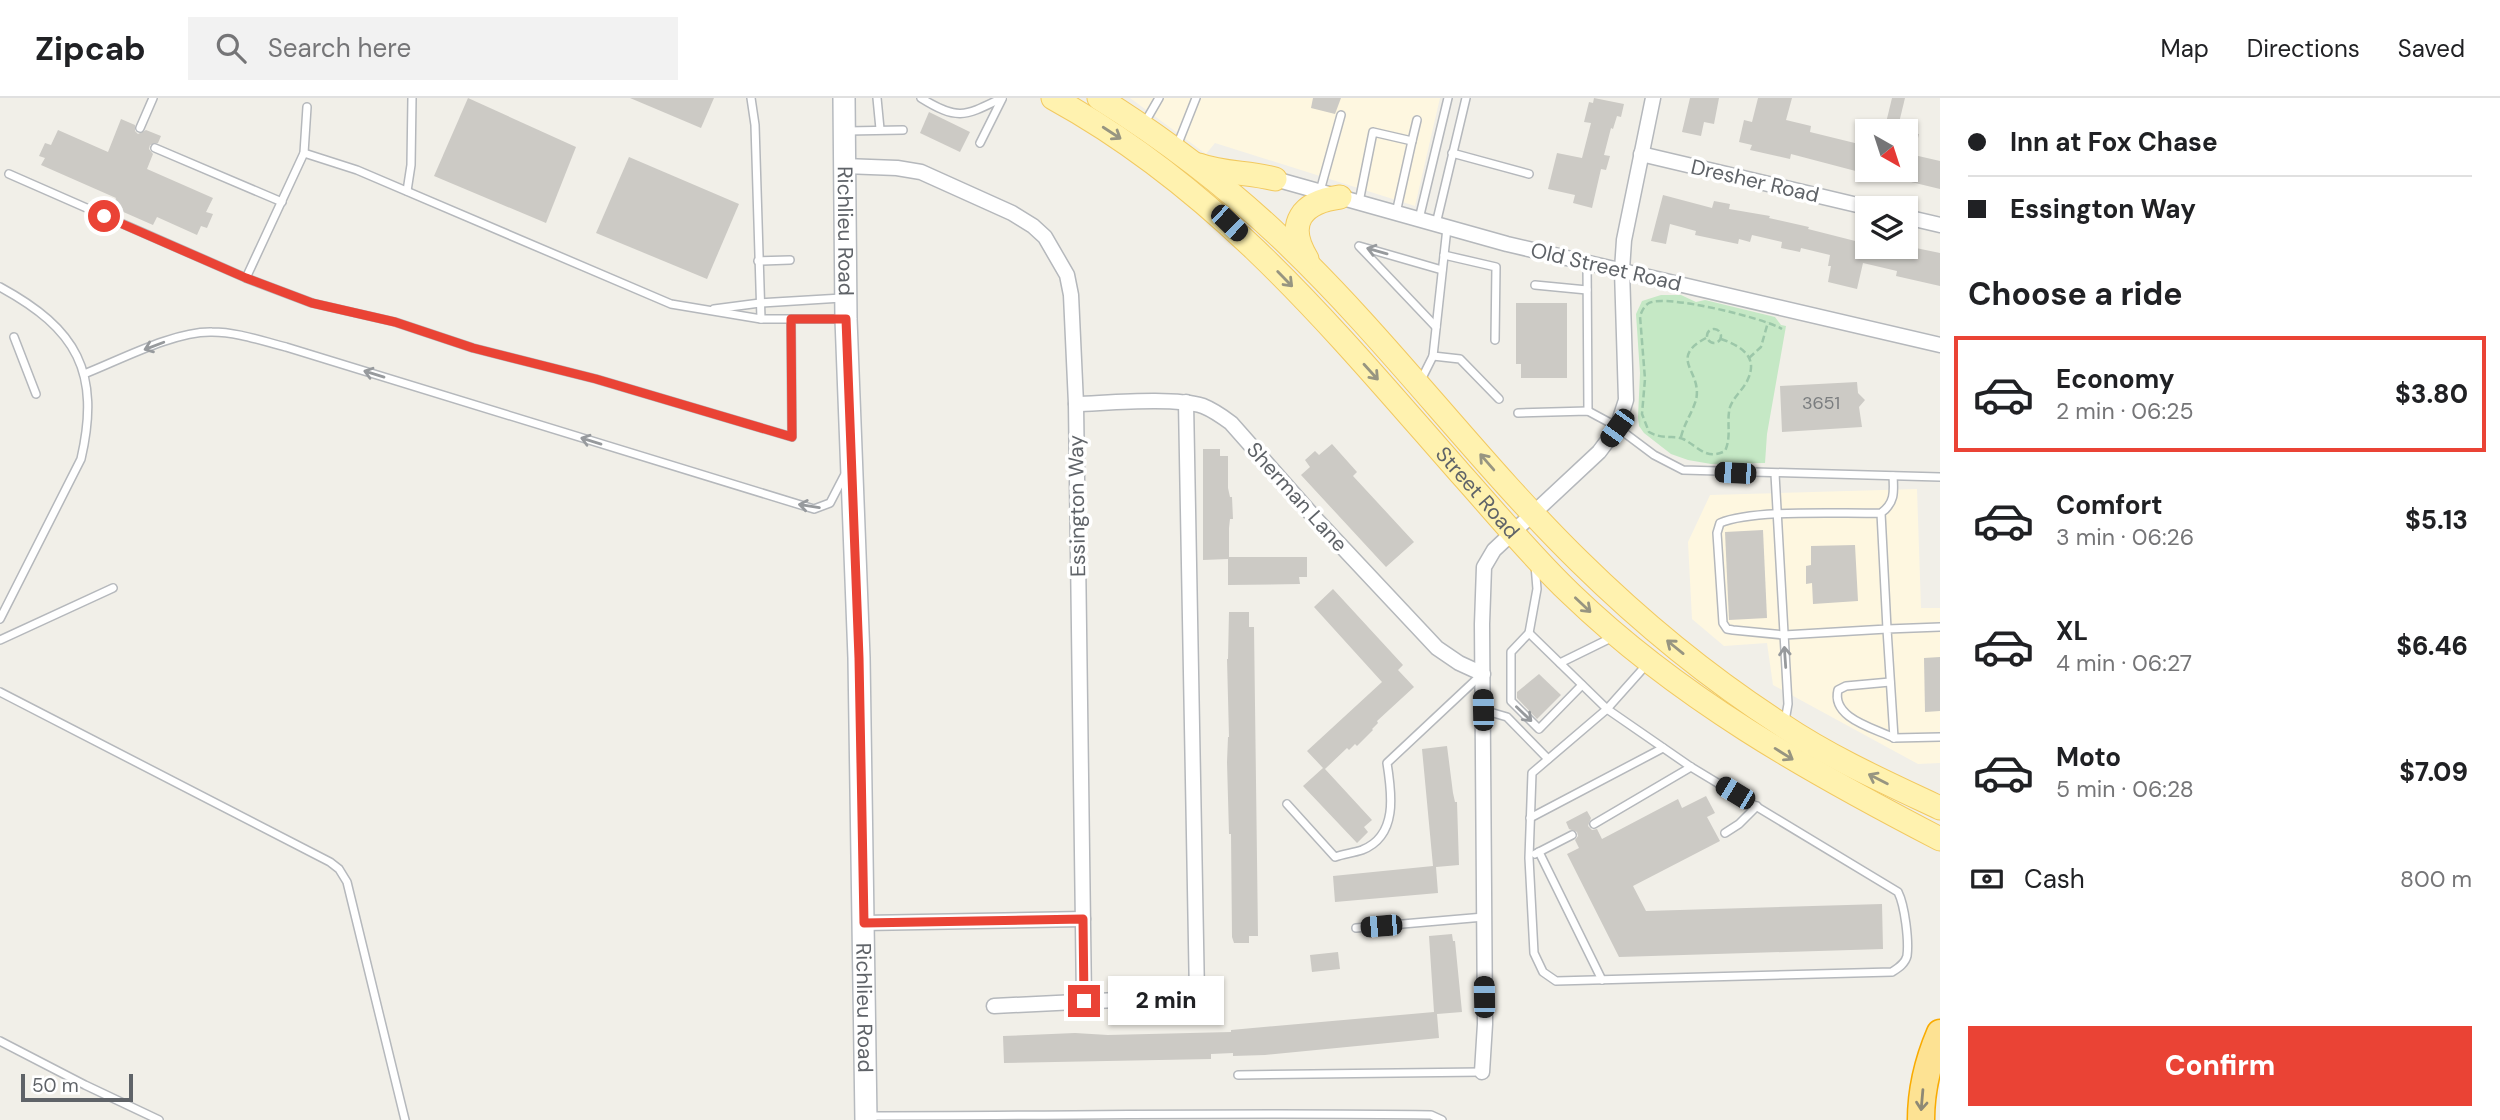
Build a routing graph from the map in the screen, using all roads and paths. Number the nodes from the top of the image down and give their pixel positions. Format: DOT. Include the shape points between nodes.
graph roads {
  1 [pos="153,98"];
  2 [pos="412,98"];
  3 [pos="751,98"];
  4 [pos="844,98"];
  5 [pos="877,98"];
  6 [pos="921,98"];
  7 [pos="1002,98"];
  8 [pos="1053,98"];
  9 [pos="1159,98"];
  10 [pos="1196,98"];
  11 [pos="1448,98"];
  12 [pos="1466,98"];
  13 [pos="1653,98"];
  14 [pos="1104,99"];
  15 [pos="307,107"];
  16 [pos="1341,115"];
  17 [pos="1417,120"];
  18 [pos="140,128"];
  19 [pos="1142,128"];
  20 [pos="1441,128"];
  21 [pos="880,129"];
  22 [pos="903,130"];
  23 [pos="843,131"];
  24 [pos="1457,132"];
  25 [pos="1412,141"];
  26 [pos="980,143"];
  27 [pos="155,148"];
  28 [pos="304,153"];
  29 [pos="1452,153"];
  30 [pos="1641,154"];
  31 [pos="1180,155"];
  32 [pos="844,166"];
  33 [pos="9,174"];
  34 [pos="1529,174"];
  35 [pos="1275,179"];
  36 [pos="408,191"];
  37 [pos="1340,197"];
  38 [pos="282,202"];
  39 [pos="1855,204"];
  40 [pos="1395,213"];
  41 [pos="1419,219"];
  42 [pos="1918,220"];
  43 [pos="1940,225"];
  44 [pos="1441,226"];
  45 [pos="1444,254"];
  46 [pos="790,260"];
  47 [pos="758,261"];
  48 [pos="1587,262"];
  49 [pos="1442,270"];
  50 [pos="1622,270"];
  51 [pos="1316,274"];
  52 [pos="246,278"];
  53 [pos="1535,285"];
  54 [pos="0,287"];
  55 [pos="1587,290"];
  56 [pos="760,303"];
  57 [pos="846,308"];
  58 [pos="707,310"];
  59 [pos="761,319"];
  60 [pos="791,319"];
  61 [pos="1768,322"];
  62 [pos="1436,327"];
  63 [pos="1783,329"];
  64 [pos="14,337"];
  65 [pos="1706,338"];
  66 [pos="1721,339"];
  67 [pos="1495,340"];
  68 [pos="1940,345"];
  69 [pos="1433,356"];
  70 [pos="1749,358"];
  71 [pos="84,374"];
  72 [pos="1419,385"];
  73 [pos="36,394"];
  74 [pos="1499,399"];
  75 [pos="1186,402"];
  76 [pos="1076,404"];
  77 [pos="1588,411"];
  78 [pos="1518,413"];
  79 [pos="1617,428"];
  80 [pos="1681,438"];
  81 [pos="850,463"];
  82 [pos="1775,474"];
  83 [pos="1893,477"];
  84 [pos="1940,477"];
  85 [pos="1532,513"];
  86 [pos="1881,513"];
  87 [pos="1776,515"];
  88 [pos="1513,532"];
  89 [pos="1535,557"];
  90 [pos="113,588"];
  91 [pos="0,619"];
  92 [pos="1940,627"];
  93 [pos="1887,629"];
  94 [pos="1529,633"];
  95 [pos="1617,635"];
  96 [pos="1784,635"];
  97 [pos="0,640"];
  98 [pos="1648,662"];
  99 [pos="1560,663"];
  100 [pos="1483,674"];
  101 [pos="1891,682"];
  102 [pos="1582,685"];
  103 [pos="0,692"];
  104 [pos="1607,709"];
  105 [pos="1483,710"];
  106 [pos="1784,727"];
  107 [pos="1940,737"];
  108 [pos="1895,738"];
  109 [pos="1663,748"];
  110 [pos="1548,759"];
  111 [pos="1691,767"];
  112 [pos="1287,804"];
  113 [pos="1757,806"];
  114 [pos="1940,808"];
  115 [pos="1530,818"];
  116 [pos="1594,824"];
  117 [pos="1726,833"];
  118 [pos="1572,835"];
  119 [pos="1940,839"];
  120 [pos="1539,852"];
  121 [pos="1529,858"];
  122 [pos="1484,917"];
  123 [pos="1083,919"];
  124 [pos="864,923"];
  125 [pos="1356,928"];
  126 [pos="1602,980"];
  127 [pos="1084,1001"];
  128 [pos="994,1006"];
  129 [pos="1940,1033"];
  130 [pos="0,1041"];
  131 [pos="1482,1072"];
  132 [pos="1238,1075"];
  133 [pos="866,1118"];
  134 [pos="1075,1118"];
  135 [pos="159,1120"];
  136 [pos="405,1120"];
  137 [pos="1442,1120"];
  138 [pos="1921,1120"];
  1 -- 18 [label="lane"];
  2 -- 36 [label="lane"];
  3 -- 47 [label="lane"];
  4 -- 23 [label="main road, Richlieu Road"];
  5 -- 21 [label="lane"];
  6 -- 7 [label="lane" via="942,111 969,114"];
  7 -- 26 [label="lane"];
  8 -- 88 [label="main road, Street Road, one-way" via="1139,151 1229,223 1337,334"];
  9 -- 19 [label="lane"];
  10 -- 31 [label="lane"];
  11 -- 20 [label="lane"];
  12 -- 24 [label="lane"];
  13 -- 30 [label="street"];
  14 -- 19 [label="main road, Street Road"];
  15 -- 28 [label="lane"];
  16 -- 37 [label="lane"];
  17 -- 25 [label="lane"];
  19 -- 31 [label="main road, Street Road"];
  20 -- 24 [label="lane"];
  20 -- 41 [label="lane"];
  21 -- 22 [label="lane"];
  21 -- 23 [label="lane"];
  23 -- 32 [label="main road, Richlieu Road"];
  24 -- 29 [label="lane"];
  25 -- 37 [label="lane" via="1373,132"];
  25 -- 40 [label="lane"];
  27 -- 38 [label="lane"];
  28 -- 36 [label="lane"];
  28 -- 38 [label="lane"];
  29 -- 34 [label="lane"];
  29 -- 44 [label="lane"];
  30 -- 39 [label="street, Dresher Road"];
  30 -- 50 [label="street" via="1623,240"];
  31 -- 35 [label="main road" via="1212,169"];
  31 -- 51 [label="main road, Street Road" via="1222,186"];
  32 -- 57 [label="main road, Richlieu Road"];
  32 -- 76 [label="street, Essington Way" via="921,172 1012,213 1045,237 1067,275 1071,295"];
  33 -- 52 [label="lane"];
  35 -- 37 [label="street, Old Street Road"];
  36 -- 58 [label="lane" via="647,295"];
  37 -- 40 [label="street, Old Street Road"];
  37 -- 51 [label="main road" via="1322,200 1301,213 1298,238"];
  38 -- 52 [label="lane"];
  40 -- 41 [label="street, Old Street Road"];
  41 -- 44 [label="street, Old Street Road"];
  42 -- 43 [label="street"];
  44 -- 45 [label="lane"];
  44 -- 48 [label="street, Old Street Road"];
  45 -- 49 [label="lane"];
  45 -- 67 [label="lane" via="1496,267"];
  46 -- 47 [label="lane"];
  47 -- 56 [label="lane"];
  48 -- 50 [label="street, Old Street Road"];
  48 -- 55 [label="lane"];
  49 -- 62 [label="lane"];
  49 -- 62 [label="lane, one-way" via="1359,246"];
  50 -- 68 [label="street, Old Street Road"];
  50 -- 79 [label="street" via="1626,400"];
  51 -- 72 [label="main road, Street Road"];
  52 -- 60 [label="lane" via="312,303 395,322 792,437"];
  53 -- 55 [label="lane"];
  54 -- 71 [label="lane" via="50,319 72,347"];
  55 -- 77 [label="lane"];
  56 -- 57 [label="lane"];
  56 -- 58 [label="lane"];
  56 -- 59 [label="lane"];
  57 -- 60 [label="lane"];
  57 -- 81 [label="main road, Richlieu Road"];
  58 -- 59 [label="lane"];
  59 -- 60 [label="lane"];
  61 -- 63 [label="path"];
  61 -- 70 [label="path" via="1762,347"];
  61 -- 80 [label="path" via="1674,300 1643,308 1643,423 1656,436"];
  62 -- 69 [label="lane"];
  64 -- 73 [label="lane"];
  65 -- 66 [label="path" via="1713,344"];
  65 -- 66 [label="path" via="1708,331 1715,329"];
  65 -- 80 [label="path" via="1688,352 1697,391"];
  66 -- 70 [label="path" via="1741,348"];
  69 -- 72 [label="lane"];
  69 -- 74 [label="lane" via="1460,359"];
  70 -- 80 [label="path" via="1750,376 1729,411 1725,451 1703,453"];
  81 -- 71 [label="lane, one-way" via="830,503 814,509 228,333 199,332 174,338"];
  71 -- 91 [label="lane" via="89,402 81,459"];
  85 -- 72 [label="main road, Street Road, one-way"];
  75 -- 76 [label="street, Sherman Lane"];
  75 -- 100 [label="street, Sherman Lane" via="1205,407 1231,423 1437,648"];
  75 -- 127 [label="street" via="1197,996"];
  76 -- 123 [label="street, Essington Way"];
  77 -- 78 [label="lane"];
  77 -- 79 [label="lane"];
  79 -- 82 [label="lane" via="1683,470"];
  79 -- 85 [label="street" via="1599,452"];
  81 -- 124 [label="main road, Richlieu Road"];
  82 -- 83 [label="lane"];
  82 -- 87 [label="lane"];
  83 -- 84 [label="lane"];
  83 -- 86 [label="lane" via="1892,503"];
  85 -- 88 [label="street"];
  106 -- 85 [label="main road, Street Road, one-way" via="1632,611"];
  86 -- 87 [label="lane"];
  86 -- 93 [label="lane"];
  87 -- 96 [label="lane"];
  87 -- 96 [label="lane" via="1720,523 1723,623 1727,629"];
  88 -- 89 [label="main road, Street Road"];
  88 -- 100 [label="street" via="1484,567"];
  89 -- 94 [label="lane" via="1537,589"];
  89 -- 95 [label="main road, Street Road, one-way"];
  90 -- 97 [label="lane"];
  92 -- 93 [label="lane"];
  93 -- 96 [label="lane"];
  93 -- 101 [label="lane"];
  94 -- 99 [label="lane"];
  94 -- 102 [label="lane, one-way" via="1511,652 1511,701 1539,729"];
  95 -- 98 [label="main road, Street Road"];
  95 -- 99 [label="lane"];
  106 -- 96 [label="lane, one-way" via="1788,704"];
  98 -- 104 [label="lane"];
  98 -- 119 [label="main road, Street Road, one-way" via="1799,764"];
  99 -- 102 [label="lane"];
  100 -- 105 [label="street"];
  100 -- 112 [label="lane" via="1387,763 1392,797 1385,832 1363,850 1335,857"];
  101 -- 108 [label="lane"];
  101 -- 108 [label="lane" via="1846,686 1838,690 1836,699 1848,716"];
  102 -- 104 [label="lane"];
  103 -- 136 [label="lane" via="339,869 347,883"];
  104 -- 109 [label="lane"];
  104 -- 110 [label="lane"];
  105 -- 110 [label="lane" via="1507,717"];
  105 -- 122 [label="street"];
  114 -- 106 [label="main road, Street Road, one-way"];
  107 -- 108 [label="lane"];
  109 -- 111 [label="lane"];
  109 -- 115 [label="lane"];
  110 -- 115 [label="lane" via="1532,773"];
  111 -- 113 [label="lane"];
  111 -- 116 [label="lane"];
  113 -- 117 [label="lane"];
  113 -- 126 [label="lane" via="1898,892 1904,905 1907,956 1902,965 1892,972"];
  115 -- 121 [label="lane"];
  118 -- 120 [label="lane"];
  120 -- 121 [label="lane"];
  120 -- 126 [label="lane"];
  121 -- 126 [label="lane" via="1534,953 1543,972 1556,981"];
  122 -- 125 [label="lane"];
  122 -- 131 [label="street"];
  123 -- 124 [label="street"];
  123 -- 127 [label="street, Essington Way"];
  124 -- 133 [label="main road, Richlieu Road"];
  127 -- 128 [label="street"];
  129 -- 138 [label="highway, one-way" via="1921,1096"];
  130 -- 135 [label="lane"];
  131 -- 132 [label="lane"];
  133 -- 134 [label="lane"];
  134 -- 137 [label="lane" via="1266,1113 1431,1115"];
}
